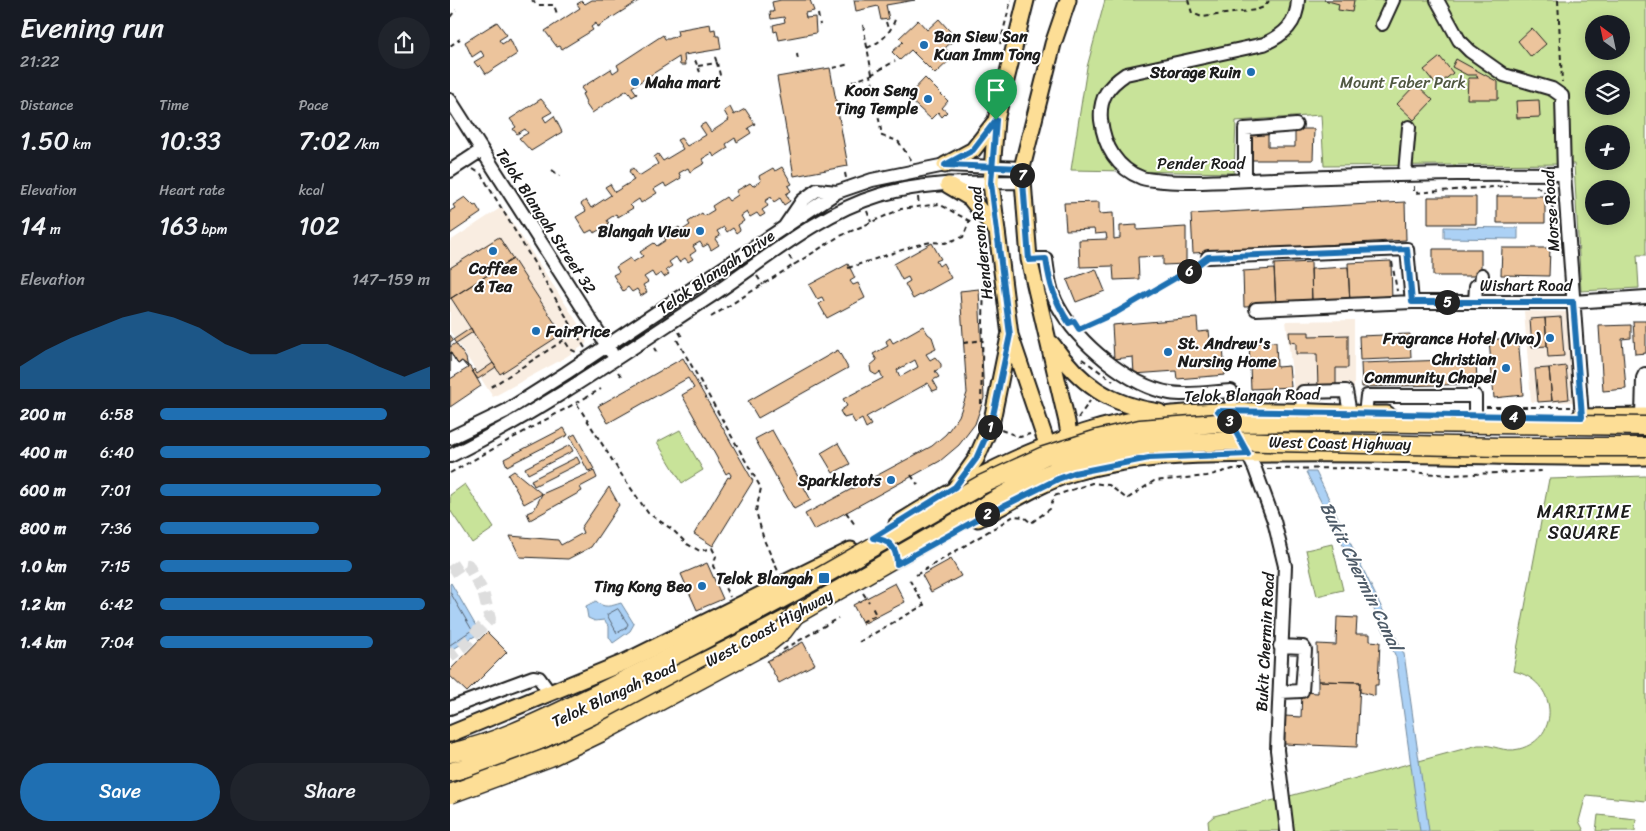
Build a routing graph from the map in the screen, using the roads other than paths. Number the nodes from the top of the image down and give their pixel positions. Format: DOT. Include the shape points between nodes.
graph roads {
  1 [pos="1026,0"];
  2 [pos="1068,0"];
  3 [pos="1298,0"];
  4 [pos="1393,0"];
  5 [pos="1437,0"];
  6 [pos="1382,24"];
  7 [pos="450,100"];
  8 [pos="996,120"];
  9 [pos="1296,126"];
  10 [pos="1409,127"];
  11 [pos="482,150"];
  12 [pos="945,165"];
  13 [pos="991,166"];
  14 [pos="450,171"];
  15 [pos="1410,173"];
  16 [pos="1564,174"];
  17 [pos="1022,175"];
  18 [pos="1245,180"];
  19 [pos="991,183"];
  20 [pos="948,184"];
  21 [pos="996,230"];
  22 [pos="1029,260"];
  23 [pos="1207,262"];
  24 [pos="1482,279"];
  25 [pos="1646,297"];
  26 [pos="1412,302"];
  27 [pos="1480,302"];
  28 [pos="1573,302"];
  29 [pos="1256,309"];
  30 [pos="1010,335"];
  31 [pos="1048,339"];
  32 [pos="607,346"];
  33 [pos="615,359"];
  34 [pos="1645,374"];
  35 [pos="1225,411"];
  36 [pos="1302,411"];
  37 [pos="1357,413"];
  38 [pos="1170,414"];
  39 [pos="1582,417"];
  40 [pos="1645,419"];
  41 [pos="1069,436"];
  42 [pos="450,438"];
  43 [pos="1646,442"];
  44 [pos="1047,445"];
  45 [pos="1646,447"];
  46 [pos="1248,454"];
  47 [pos="450,456"];
  48 [pos="1515,456"];
  49 [pos="1646,456"];
  50 [pos="1074,473"];
  51 [pos="1058,479"];
  52 [pos="955,487"];
  53 [pos="873,538"];
  54 [pos="897,564"];
  55 [pos="795,615"];
  56 [pos="1280,646"];
  57 [pos="550,692"];
  58 [pos="1280,692"];
  59 [pos="450,708"];
  60 [pos="450,734"];
  61 [pos="450,753"];
  62 [pos="450,772"];
  63 [pos="450,777"];
  64 [pos="450,794"];
  65 [pos="1287,831"];
  1 -- 8 [label="main road, Henderson Road"];
  2 -- 17 [label="main road" via="1053,44"];
  3 -- 18 [label="street, Pender Road" via="1297,13 1290,27 1278,38 1264,44 1126,74 1104,93 1100,107 1106,143 1119,165 1142,178 1184,182"];
  4 -- 6 [label="street"];
  5 -- 16 [label="street, Morse Road" via="1459,40 1470,51 1504,75 1561,94"];
  7 -- 11 [label="street, Telok Blangah Street 32"];
  8 -- 12 [label="main road" via="973,150"];
  8 -- 13 [label="main road, Henderson Road"];
  9 -- 18 [label="street" via="1245,129"];
  10 -- 15 [label="street"];
  11 -- 14 [label="street"];
  11 -- 32 [label="street, Telok Blangah Street 32"];
  12 -- 13 [label="street, Telok Blangah Drive"];
  12 -- 32 [label="street, Telok Blangah Drive" via="872,180 837,192"];
  13 -- 17 [label="street, Telok Blangah Drive"];
  13 -- 19 [label="main road, Henderson Road"];
  15 -- 16 [label="street, Pender Road"];
  15 -- 18 [label="street, Pender Road"];
  16 -- 28 [label="street, Morse Road"];
  17 -- 19 [label="street, Telok Blangah Drive"];
  17 -- 22 [label="main road"];
  19 -- 20 [label="street, Telok Blangah Drive"];
  19 -- 21 [label="main road, Henderson Road"];
  20 -- 21 [label="main road" via="970,198"];
  20 -- 33 [label="street, Telok Blangah Drive" via="879,195 827,217"];
  21 -- 30 [label="main road, Henderson Road"];
  22 -- 31 [label="main road"];
  22 -- 35 [label="street" via="1046,259 1050,287 1058,306 1069,323 1106,360 1150,388 1172,393 1231,391"];
  23 -- 26 [label="street" via="1407,249"];
  24 -- 27 [label="street" via="1476,286"];
  25 -- 28 [label="street, Wishart Road"];
  26 -- 27 [label="street, Wishart Road"];
  26 -- 29 [label="street, Wishart Road"];
  27 -- 28 [label="street, Wishart Road"];
  28 -- 39 [label="street, Morse Road"];
  30 -- 44 [label="main road, Henderson Road"];
  30 -- 52 [label="main road" via="991,425 976,459"];
  31 -- 38 [label="main road" via="1068,365 1098,391 1125,405"];
  31 -- 41 [label="main road"];
  32 -- 33 [label="street, Telok Blangah Street 32"];
  32 -- 42 [label="street, Telok Blangah Drive" via="506,411"];
  33 -- 47 [label="street, Telok Blangah Drive" via="511,425"];
  34 -- 40 [label="street" via="1642,378"];
  35 -- 36 [label="main road, Telok Blangah Road"];
  35 -- 38 [label="main road, Telok Blangah Road"];
  35 -- 46 [label="street, Bukit Chermin Road"];
  36 -- 37 [label="main road, Telok Blangah Road"];
  36 -- 37 [label="street" via="1303,392 1346,391"];
  37 -- 39 [label="main road, Telok Blangah Road"];
  38 -- 41 [label="main road, Telok Blangah Road"];
  39 -- 40 [label="main road, Telok Blangah Road"];
  40 -- 61 [label="highway, West Coast Highway, bridge" via="1499,426 1218,423 1140,429 1098,439 1044,456 981,485 704,642 539,722"];
  41 -- 44 [label="main road, Telok Blangah Road"];
  41 -- 50 [label="main road"];
  43 -- 48 [label="highway"];
  44 -- 51 [label="main road, Henderson Road"];
  44 -- 52 [label="main road, Telok Blangah Road"];
  45 -- 55 [label="highway, West Coast Highway, bridge" via="1226,441 1144,446 1074,463 1018,486"];
  46 -- 48 [label="main road, Telok Blangah Road"];
  46 -- 50 [label="main road, Telok Blangah Road" via="1149,458"];
  46 -- 56 [label="street, Bukit Chermin Road" via="1274,521 1285,566"];
  48 -- 49 [label="main road, Telok Blangah Road"];
  50 -- 51 [label="main road, Telok Blangah Road"];
  51 -- 54 [label="main road, Telok Blangah Road"];
  52 -- 53 [label="main road, Telok Blangah Road"];
  53 -- 54 [label="main road" via="884,539 892,545 897,554"];
  53 -- 57 [label="main road, Telok Blangah Road" via="625,662"];
  54 -- 63 [label="main road, Telok Blangah Road" via="760,644 612,716 474,772"];
  55 -- 62 [label="highway, West Coast Highway" via="711,660 546,738 475,766"];
  55 -- 64 [label="highway, bridge" via="768,643 600,733 550,757"];
  56 -- 58 [label="street, Bukit Chermin Road"];
  56 -- 58 [label="street" via="1303,647 1305,650 1302,691"];
  57 -- 59 [label="street" via="539,678 533,677"];
  57 -- 60 [label="main road, Telok Blangah Road"];
  58 -- 65 [label="street, Bukit Chermin Road" via="1277,750"];
}
